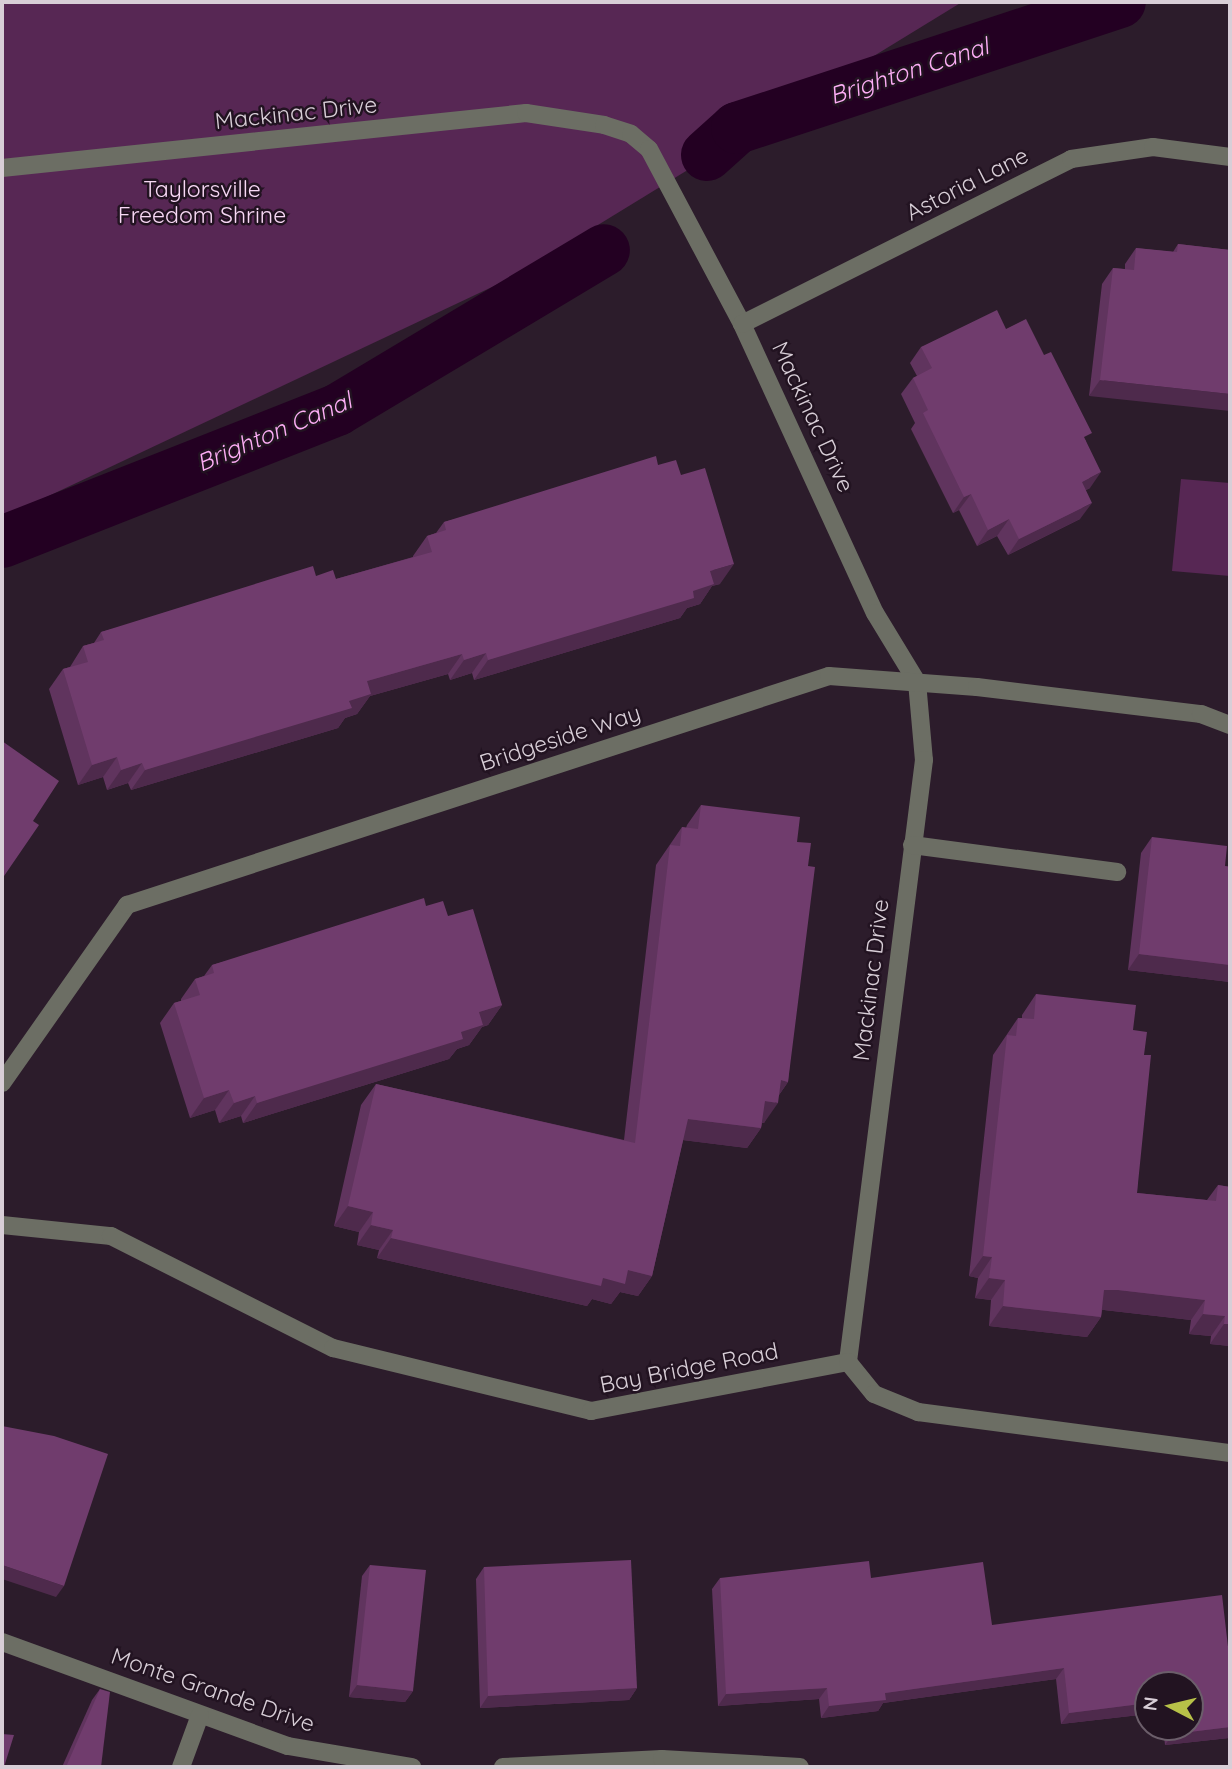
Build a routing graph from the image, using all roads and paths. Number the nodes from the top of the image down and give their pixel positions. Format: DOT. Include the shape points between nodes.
graph roads {
  1 [pos="1230,157"];
  2 [pos="2,168"];
  3 [pos="742,324"];
  4 [pos="917,682"];
  5 [pos="1230,725"];
  6 [pos="912,845"];
  7 [pos="1117,872"];
  8 [pos="2,1083"];
  9 [pos="2,1225"];
  10 [pos="848,1362"];
  11 [pos="1230,1453"];
  12 [pos="2,1642"];
  13 [pos="200,1715"];
  14 [pos="181,1767"];
  15 [pos="412,1767"];
  16 [pos="503,1767"];
  17 [pos="800,1767"];
  1 -- 3 [label="street, Astoria Lane" via="1153,147 1071,159"];
  2 -- 3 [label="street, Mackinac Drive" via="526,113 556,114 631,134 649,149"];
  3 -- 4 [label="street, Mackinac Drive" via="875,613"];
  4 -- 5 [label="street, Bridgeside Way" via="1206,714"];
  4 -- 6 [label="street, Mackinac Drive" via="924,760"];
  4 -- 8 [label="street, Bridgeside Way" via="829,676 127,905"];
  6 -- 7 [label="street"];
  6 -- 10 [label="street, Mackinac Drive"];
  9 -- 10 [label="street, Bay Bridge Road" via="111,1237 333,1348 591,1411"];
  10 -- 11 [label="street" via="874,1394 918,1412"];
  12 -- 13 [label="street, Monte Grande Drive"];
  13 -- 14 [label="street"];
  13 -- 15 [label="street, Monte Grande Drive" via="288,1746"];
  16 -- 17 [label="street" via="662,1759"];
}
